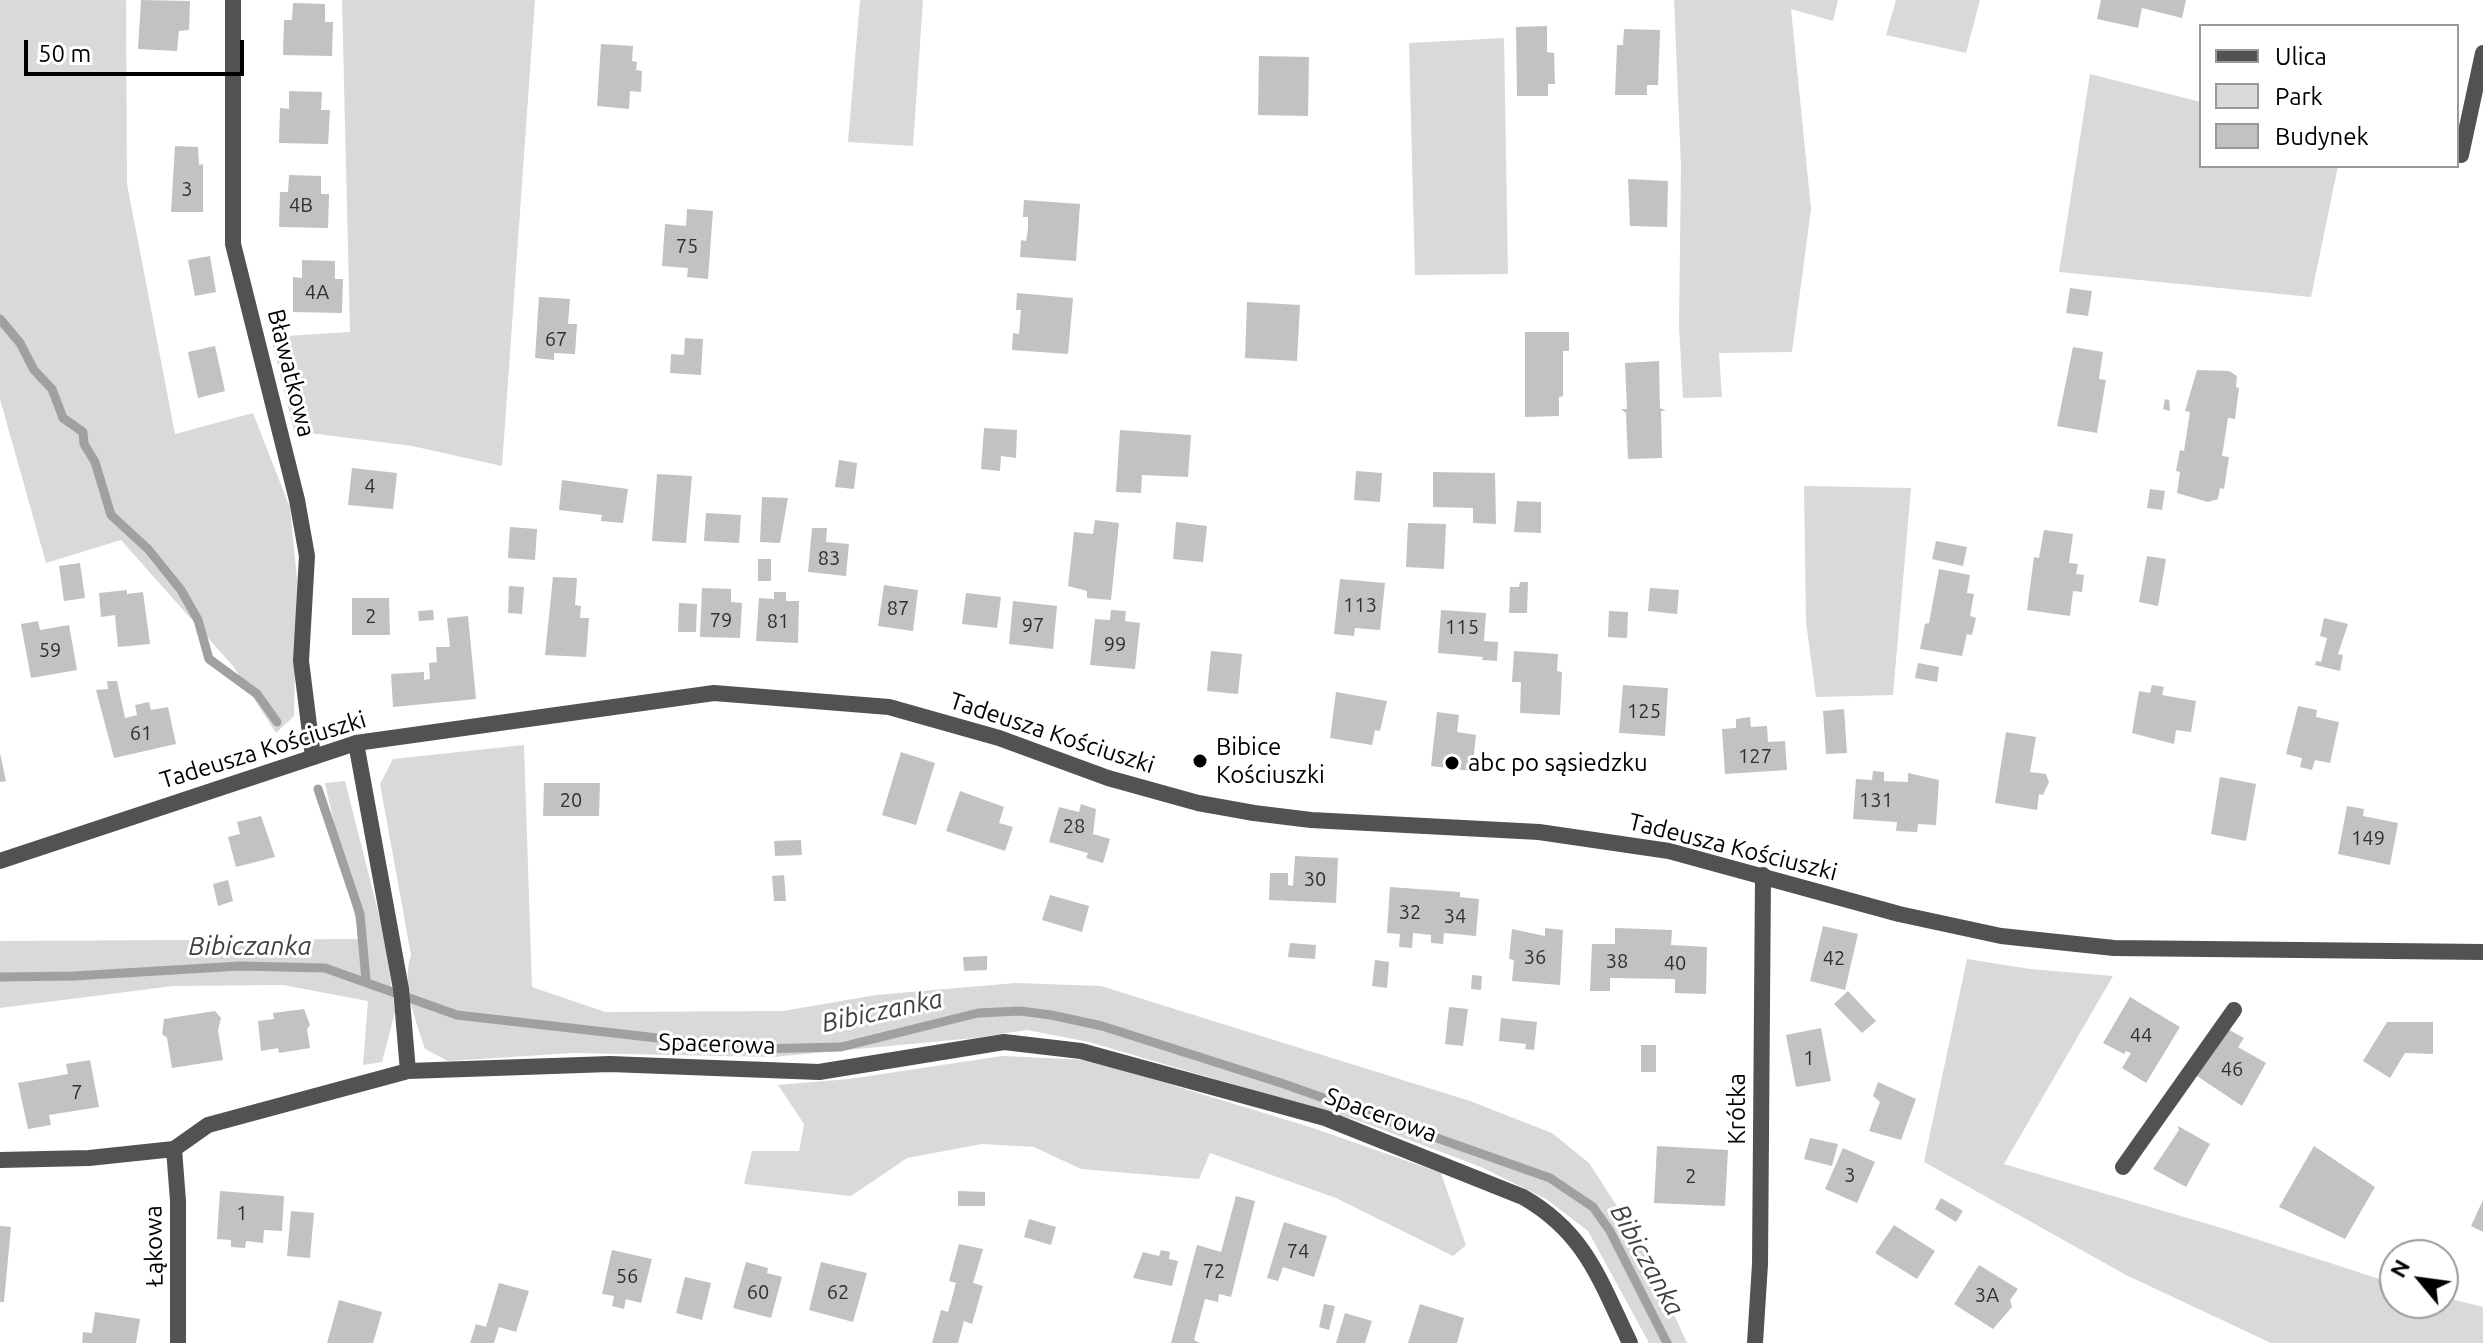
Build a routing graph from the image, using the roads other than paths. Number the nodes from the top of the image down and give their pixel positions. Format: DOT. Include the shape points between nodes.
graph roads {
  1 [pos="233,0"];
  2 [pos="2483,53"];
  3 [pos="2461,155"];
  4 [pos="356,743"];
  5 [pos="313,757"];
  6 [pos="0,861"];
  7 [pos="1763,875"];
  8 [pos="2483,952"];
  9 [pos="2234,1010"];
  10 [pos="408,1071"];
  11 [pos="174,1149"];
  12 [pos="0,1160"];
  13 [pos="2123,1167"];
  14 [pos="178,1343"];
  15 [pos="1630,1343"];
  16 [pos="1755,1343"];
  1 -- 5 [label="street, Bławatkowa" via="233,244 307,556 301,661"];
  2 -- 3 [label="street"];
  4 -- 5 [label="street, Tadeusza Kościuszki"];
  4 -- 7 [label="street, Tadeusza Kościuszki" via="714,693 889,707 1198,803 1311,820 1553,833 1669,851"];
  4 -- 10 [label="street" via="401,989"];
  5 -- 6 [label="street, Tadeusza Kościuszki"];
  7 -- 8 [label="street, Tadeusza Kościuszki" via="1899,914 2001,936 2114,948"];
  7 -- 16 [label="street, Krótka"];
  9 -- 13 [label="street"];
  10 -- 11 [label="street, Spacerowa" via="208,1125"];
  10 -- 15 [label="street, Spacerowa" via="610,1064 819,1072 1004,1042 1081,1051 1325,1118 1523,1197 1547,1211 1583,1246"];
  11 -- 12 [label="street, Spacerowa"];
  11 -- 14 [label="street, Łąkowa"];
}
